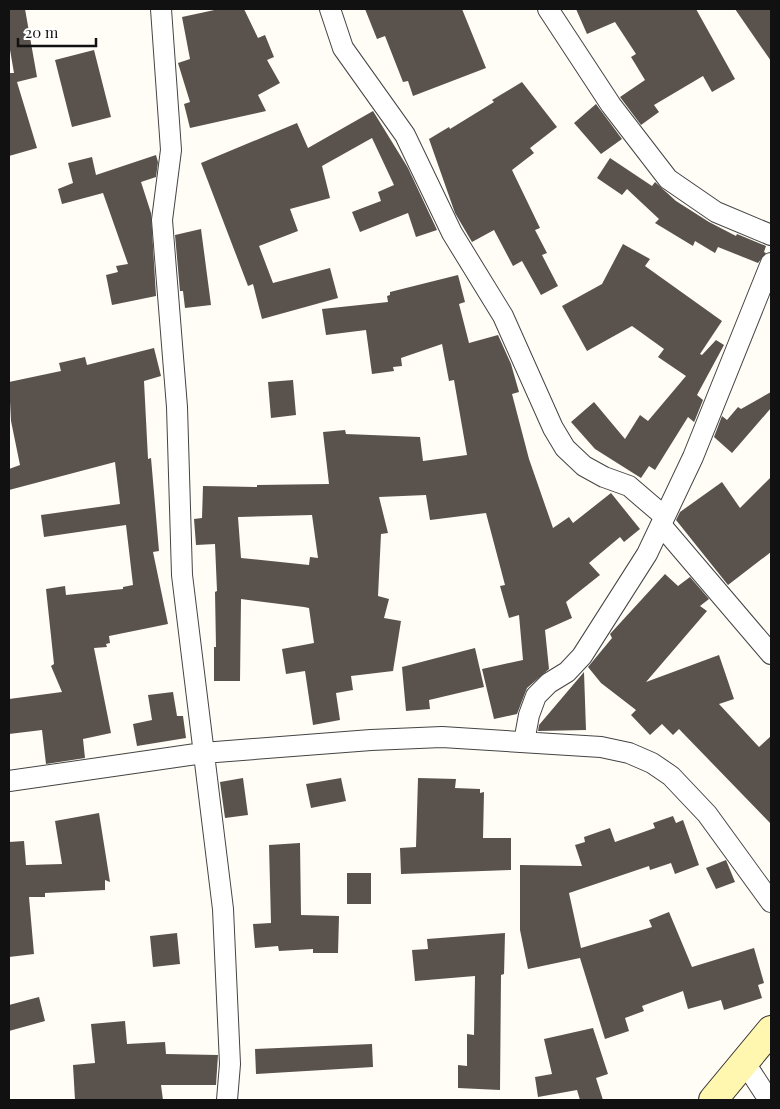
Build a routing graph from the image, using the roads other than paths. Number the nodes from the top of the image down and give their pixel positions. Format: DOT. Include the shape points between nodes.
graph roads {
  1 [pos="161,9"];
  2 [pos="330,9"];
  3 [pos="548,9"];
  4 [pos="771,235"];
  5 [pos="771,263"];
  6 [pos="663,521"];
  7 [pos="771,654"];
  8 [pos="524,742"];
  9 [pos="203,753"];
  10 [pos="9,781"];
  11 [pos="771,902"];
  12 [pos="771,1030"];
  13 [pos="745,1064"];
  14 [pos="227,1100"];
  15 [pos="713,1100"];
  16 [pos="769,1100"];
  1 -- 9 [label="street" via="171,150 162,220 177,407 182,575"];
  2 -- 6 [label="street" via="343,48 405,135 452,233 503,316 553,428 566,448 584,466 629,486"];
  3 -- 4 [label="street" via="611,105 668,179 716,212"];
  5 -- 6 [label="street" via="693,457"];
  6 -- 7 [label="street"];
  6 -- 8 [label="street" via="647,554 582,656 536,696"];
  8 -- 9 [label="street" via="442,737 307,743"];
  8 -- 11 [label="street" via="601,747 629,753 652,763 671,776 707,814"];
  9 -- 10 [label="street"];
  9 -- 14 [label="street" via="223,909 230,1064"];
  12 -- 13 [label="street"];
  13 -- 15 [label="street"];
  13 -- 16 [label="street"];
}
